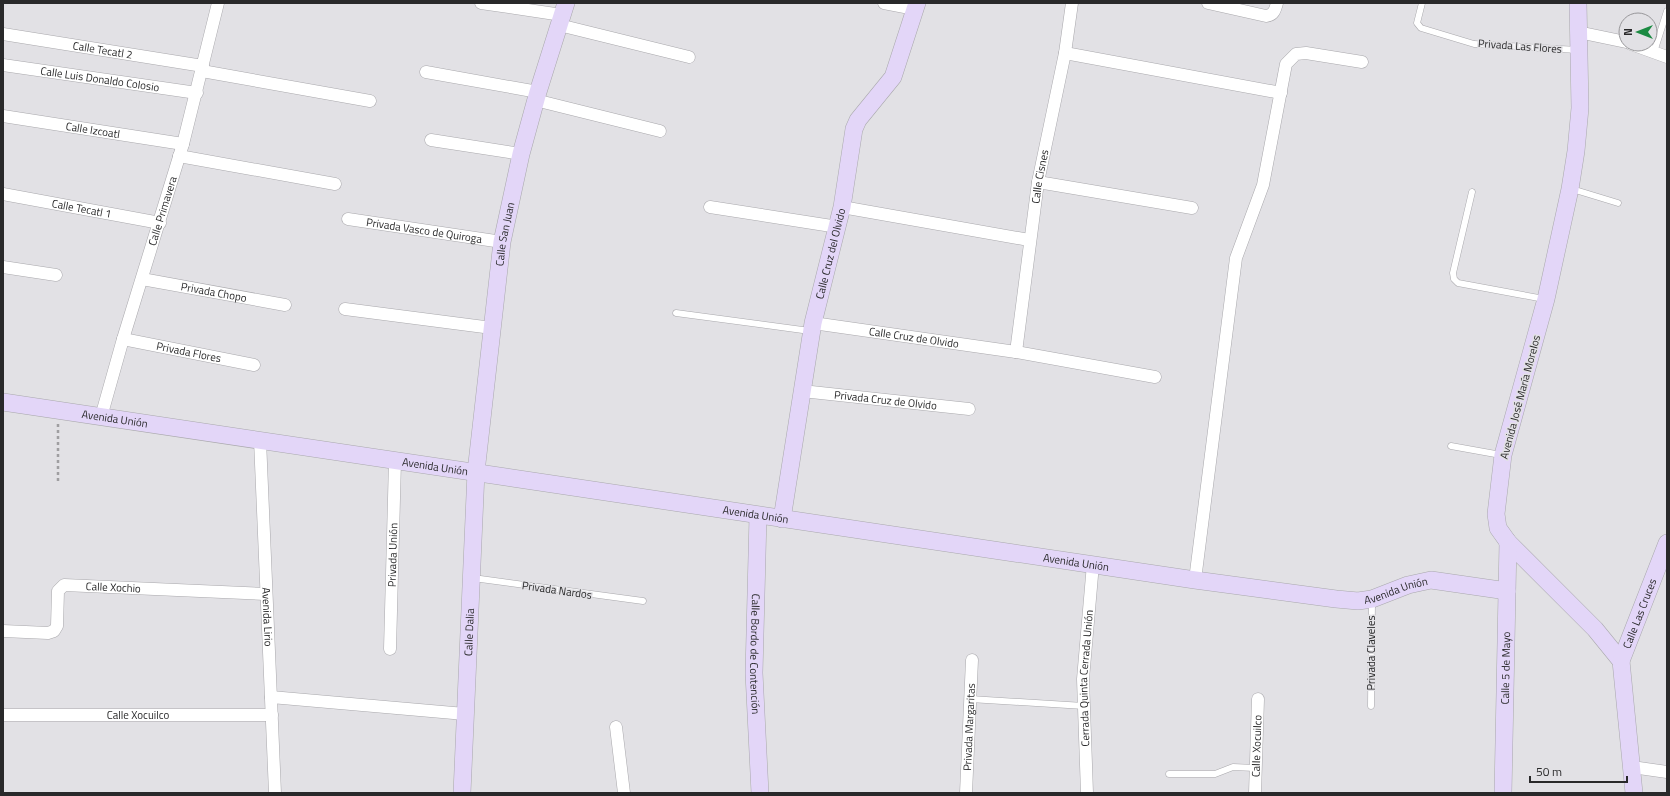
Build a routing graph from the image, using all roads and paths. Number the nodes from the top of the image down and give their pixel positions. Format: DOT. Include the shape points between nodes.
graph roads {
  1 [pos="218,3"];
  2 [pos="481,3"];
  3 [pos="884,3"];
  4 [pos="1072,3"];
  5 [pos="1208,3"];
  6 [pos="1277,3"];
  7 [pos="1422,3"];
  8 [pos="1578,3"];
  9 [pos="916,6"];
  10 [pos="1667,11"];
  11 [pos="562,14"];
  12 [pos="1578,32"];
  13 [pos="3,34"];
  14 [pos="1658,39"];
  15 [pos="1618,40"];
  16 [pos="1578,50"];
  17 [pos="1654,52"];
  18 [pos="1065,53"];
  19 [pos="689,57"];
  20 [pos="1667,57"];
  21 [pos="1362,62"];
  22 [pos="3,64"];
  23 [pos="203,68"];
  24 [pos="426,72"];
  25 [pos="197,93"];
  26 [pos="1281,93"];
  27 [pos="536,96"];
  28 [pos="370,101"];
  29 [pos="3,116"];
  30 [pos="660,130"];
  31 [pos="431,140"];
  32 [pos="181,150"];
  33 [pos="521,154"];
  34 [pos="1038,182"];
  35 [pos="335,184"];
  36 [pos="1570,189"];
  37 [pos="1472,192"];
  38 [pos="3,194"];
  39 [pos="1618,203"];
  40 [pos="710,207"];
  41 [pos="842,207"];
  42 [pos="1192,208"];
  43 [pos="348,219"];
  44 [pos="160,223"];
  45 [pos="838,227"];
  46 [pos="1029,240"];
  47 [pos="502,242"];
  48 [pos="3,267"];
  49 [pos="56,275"];
  50 [pos="142,279"];
  51 [pos="1546,299"];
  52 [pos="285,305"];
  53 [pos="345,309"];
  54 [pos="676,313"];
  55 [pos="813,327"];
  56 [pos="492,328"];
  57 [pos="123,338"];
  58 [pos="1016,352"];
  59 [pos="254,365"];
  60 [pos="1155,377"];
  61 [pos="802,391"];
  62 [pos="3,402"];
  63 [pos="969,409"];
  64 [pos="58,411"];
  65 [pos="101,417"];
  66 [pos="260,440"];
  67 [pos="1451,446"];
  68 [pos="1503,455"];
  69 [pos="395,461"];
  70 [pos="476,472"];
  71 [pos="58,484"];
  72 [pos="758,516"];
  73 [pos="782,519"];
  74 [pos="1508,542"];
  75 [pos="1667,543"];
  76 [pos="1093,564"];
  77 [pos="472,578"];
  78 [pos="1195,580"];
  79 [pos="1507,591"];
  80 [pos="265,594"];
  81 [pos="1372,599"];
  82 [pos="643,601"];
  83 [pos="3,631"];
  84 [pos="390,649"];
  85 [pos="972,660"];
  86 [pos="1620,661"];
  87 [pos="271,697"];
  88 [pos="970,699"];
  89 [pos="1258,699"];
  90 [pos="1084,706"];
  91 [pos="1371,706"];
  92 [pos="465,714"];
  93 [pos="3,715"];
  94 [pos="272,715"];
  95 [pos="616,727"];
  96 [pos="1632,767"];
  97 [pos="1255,768"];
  98 [pos="1667,772"];
  99 [pos="1169,774"];
  100 [pos="275,793"];
  101 [pos="462,793"];
  102 [pos="624,793"];
  103 [pos="760,793"];
  104 [pos="966,793"];
  105 [pos="1087,793"];
  106 [pos="1255,793"];
  107 [pos="1503,793"];
  108 [pos="1634,793"];
  1 -- 23 [label="street, Calle Primavera"];
  2 -- 11 [label="street"];
  3 -- 9 [label="street"];
  4 -- 18 [label="street, Calle Cisnes"];
  5 -- 6 [label="street" via="1266,16 1274,12"];
  7 -- 16 [label="lane, Privada Las Flores" via="1417,25 1474,44"];
  8 -- 12 [label="street, Avenida José María Morelos"];
  9 -- 41 [label="street, Calle Cruz del Olvido" via="893,77 858,120 854,129"];
  10 -- 14 [label="lane"];
  11 -- 19 [label="street"];
  11 -- 27 [label="street, Calle San Juan"];
  12 -- 15 [label="street"];
  12 -- 16 [label="street, Avenida José María Morelos"];
  13 -- 23 [label="street, Calle Tecatl 2"];
  16 -- 36 [label="street, Avenida José María Morelos" via="1580,108"];
  17 -- 20 [label="street"];
  18 -- 26 [label="street"];
  18 -- 34 [label="street, Calle Cisnes"];
  21 -- 26 [label="street" via="1306,53 1296,54 1286,64"];
  22 -- 25 [label="street, Calle Luis Donaldo Colosio"];
  23 -- 25 [label="street, Calle Primavera"];
  23 -- 28 [label="street, Calle Tecatl 2"];
  24 -- 27 [label="street"];
  25 -- 32 [label="street, Calle Primavera"];
  26 -- 78 [label="street" via="1262,185 1236,258"];
  27 -- 30 [label="street"];
  27 -- 33 [label="street, Calle San Juan"];
  29 -- 32 [label="street, Calle Izcoatl"];
  31 -- 33 [label="street"];
  32 -- 35 [label="street"];
  32 -- 44 [label="street, Calle Primavera"];
  33 -- 47 [label="street, Calle San Juan"];
  34 -- 42 [label="street"];
  34 -- 46 [label="street, Calle Cisnes"];
  36 -- 39 [label="lane"];
  36 -- 51 [label="street, Avenida José María Morelos"];
  37 -- 51 [label="lane" via="1453,273 1454,279 1458,283"];
  38 -- 44 [label="street, Calle Tecatl 1"];
  40 -- 45 [label="street"];
  41 -- 45 [label="street, Calle Cruz del Olvido"];
  41 -- 46 [label="street"];
  43 -- 47 [label="street, Privada Vasco de Quiroga"];
  44 -- 50 [label="street, Calle Primavera"];
  45 -- 55 [label="street, Calle Cruz del Olvido"];
  46 -- 58 [label="street, Calle Cisnes"];
  47 -- 56 [label="street, Calle San Juan"];
  48 -- 49 [label="street"];
  50 -- 52 [label="street, Privada Chopo"];
  50 -- 57 [label="street, Calle Primavera"];
  51 -- 68 [label="street, Avenida José María Morelos"];
  53 -- 56 [label="street"];
  54 -- 55 [label="lane"];
  55 -- 58 [label="street, Calle Cruz de Olvido"];
  55 -- 61 [label="street, Calle Cruz del Olvido"];
  56 -- 70 [label="street, Calle San Juan"];
  57 -- 59 [label="street, Privada Flores"];
  57 -- 65 [label="street, Calle Primavera"];
  58 -- 60 [label="street, Calle Cruz de Olvido"];
  61 -- 63 [label="street, Privada Cruz de Olvido"];
  61 -- 73 [label="street, Calle Cruz del Olvido"];
  62 -- 64 [label="street, Avenida Unión"];
  64 -- 65 [label="street, Avenida Unión"];
  64 -- 71 [label="path"];
  65 -- 66 [label="street, Avenida Unión"];
  66 -- 69 [label="street, Avenida Unión"];
  66 -- 80 [label="street, Avenida Lirio"];
  67 -- 68 [label="lane"];
  68 -- 74 [label="street, Avenida José María Morelos" via="1496,514 1498,528"];
  69 -- 70 [label="street, Avenida Unión"];
  69 -- 84 [label="street, Privada Unión"];
  70 -- 72 [label="street, Avenida Unión"];
  70 -- 77 [label="street, Calle Dalia"];
  72 -- 73 [label="street, Avenida Unión"];
  72 -- 103 [label="street, Calle Bordo de Contención" via="754,673"];
  73 -- 76 [label="street, Avenida Unión"];
  74 -- 79 [label="street, Calle 5 de Mayo"];
  74 -- 86 [label="street, Avenida José María Morelos" via="1595,629"];
  75 -- 86 [label="street, Calle Las Cruces"];
  76 -- 78 [label="street, Avenida Unión"];
  76 -- 90 [label="street, Cerrada Quinta Cerrada Unión" via="1083,679"];
  77 -- 82 [label="lane, Privada Nardos"];
  77 -- 92 [label="street, Calle Dalia"];
  78 -- 81 [label="street, Avenida Unión" via="1336,599"];
  79 -- 81 [label="street, Avenida Unión" via="1431,580 1408,584"];
  79 -- 107 [label="street, Calle 5 de Mayo"];
  80 -- 83 [label="street, Calle Xochio" via="64,585 58,591 57,626 54,631"];
  80 -- 87 [label="street, Avenida Lirio"];
  81 -- 91 [label="lane, Privada Claveles"];
  85 -- 88 [label="street, Privada Margaritas"];
  86 -- 96 [label="street"];
  87 -- 92 [label="street"];
  87 -- 94 [label="street, Avenida Lirio"];
  88 -- 90 [label="lane"];
  88 -- 104 [label="street, Privada Margaritas"];
  89 -- 97 [label="street, Calle Xocuilco"];
  90 -- 105 [label="street, Cerrada Quinta Cerrada Unión"];
  92 -- 101 [label="street, Calle Dalia"];
  93 -- 94 [label="street, Calle Xocuilco"];
  94 -- 100 [label="street, Avenida Lirio"];
  95 -- 102 [label="street"];
  96 -- 98 [label="street"];
  96 -- 108 [label="street"];
  97 -- 99 [label="lane" via="1233,767 1215,774"];
  97 -- 106 [label="street, Calle Xocuilco"];
}
